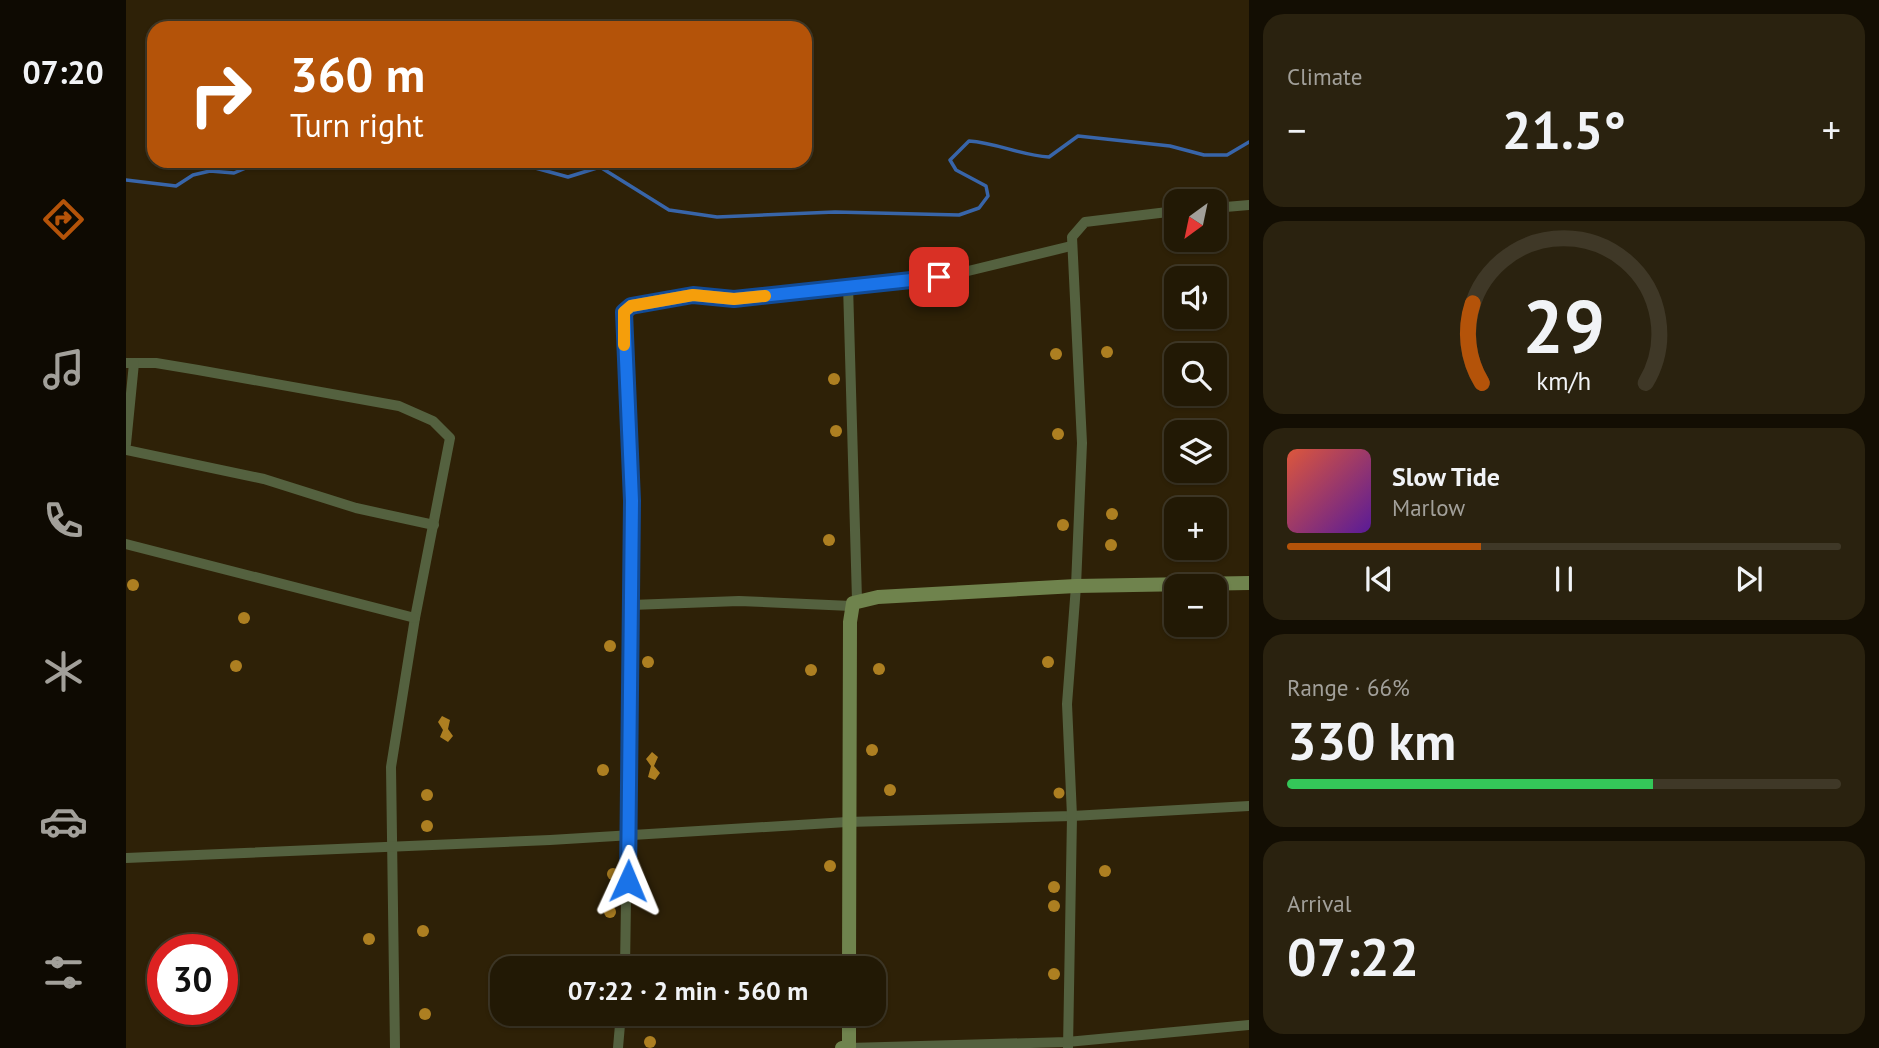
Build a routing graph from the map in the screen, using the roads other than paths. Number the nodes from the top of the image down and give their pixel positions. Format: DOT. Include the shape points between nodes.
graph roads {
  1 [pos="1249,205"];
  2 [pos="1227,207"];
  3 [pos="1164,212"];
  4 [pos="1071,246"];
  5 [pos="848,285"];
  6 [pos="130,363"];
  7 [pos="126,447"];
  8 [pos="434,525"];
  9 [pos="126,544"];
  10 [pos="1249,583"];
  11 [pos="1076,586"];
  12 [pos="854,603"];
  13 [pos="631,605"];
  14 [pos="415,618"];
  15 [pos="1249,806"];
  16 [pos="1072,816"];
  17 [pos="847,822"];
  18 [pos="629,836"];
  19 [pos="395,846"];
  20 [pos="126,858"];
  21 [pos="625,956"];
  22 [pos="849,956"];
  23 [pos="1249,1025"];
  24 [pos="620,1026"];
  25 [pos="849,1026"];
  26 [pos="1068,1045"];
  27 [pos="395,1048"];
  28 [pos="618,1048"];
  29 [pos="842,1048"];
  30 [pos="849,1048"];
  1 -- 2 [label="street"];
  3 -- 4 [label="street" via="1085,222 1072,237"];
  4 -- 5 [label="street" via="951,275"];
  4 -- 11 [label="street" via="1082,443"];
  5 -- 12 [label="street"];
  5 -- 13 [label="street" via="734,299 683,296 631,306 624,312"];
  6 -- 7 [label="street"];
  6 -- 8 [label="street" via="187,368 373,401 433,421 445,430 451,446"];
  7 -- 8 [label="street"];
  8 -- 14 [label="street"];
  9 -- 14 [label="street"];
  10 -- 11 [label="street"];
  11 -- 12 [label="street"];
  11 -- 16 [label="street" via="1067,704"];
  12 -- 13 [label="street"];
  12 -- 17 [label="street"];
  13 -- 18 [label="street"];
  14 -- 19 [label="street" via="392,757"];
  15 -- 16 [label="street"];
  16 -- 17 [label="street"];
  16 -- 26 [label="street"];
  17 -- 18 [label="street"];
  17 -- 22 [label="street"];
  18 -- 19 [label="street"];
  18 -- 21 [label="street"];
  19 -- 20 [label="street"];
  19 -- 27 [label="street"];
  23 -- 26 [label="street"];
  24 -- 28 [label="street"];
  25 -- 30 [label="street"];
  26 -- 30 [label="street"];
  29 -- 30 [label="street"];
}
